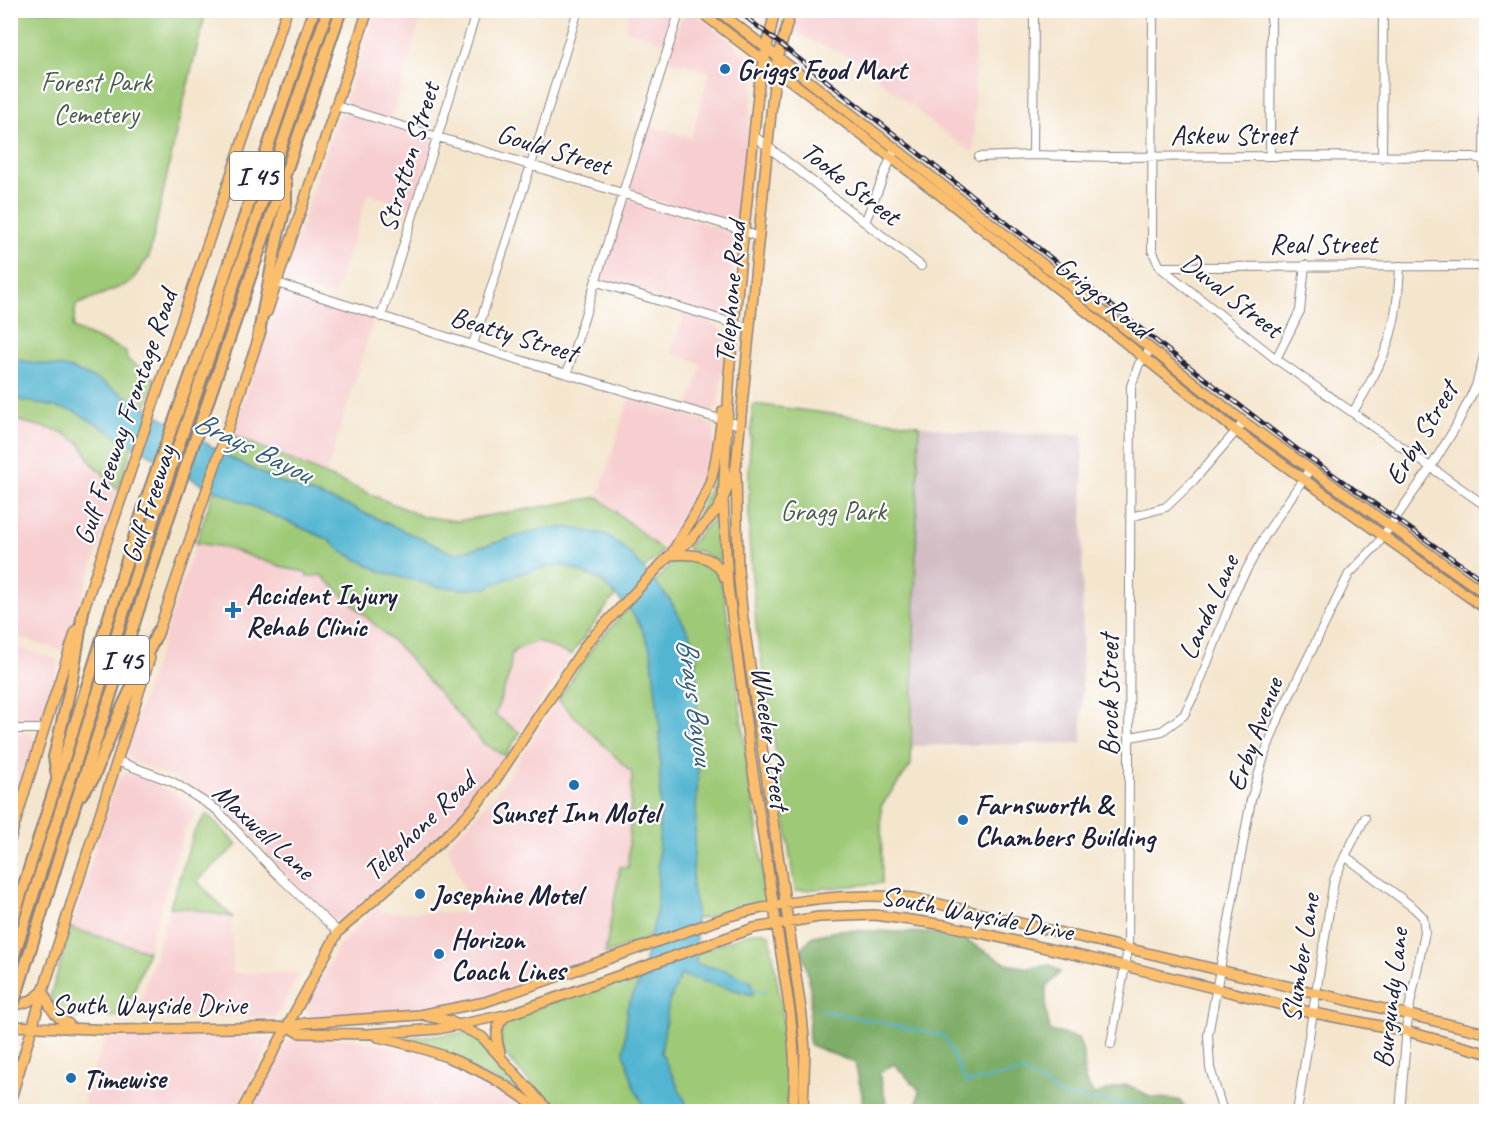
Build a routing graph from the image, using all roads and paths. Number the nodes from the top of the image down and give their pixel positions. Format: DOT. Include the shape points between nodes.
graph roads {
  1 [pos="287,10"];
  2 [pos="314,10"];
  3 [pos="328,10"];
  4 [pos="340,10"];
  5 [pos="477,10"];
  6 [pos="578,10"];
  7 [pos="680,10"];
  8 [pos="698,10"];
  9 [pos="717,10"];
  10 [pos="775,10"];
  11 [pos="791,10"];
  12 [pos="1034,10"];
  13 [pos="1153,10"];
  14 [pos="1271,10"];
  15 [pos="1383,10"];
  16 [pos="1485,10"];
  17 [pos="368,12"];
  18 [pos="766,48"];
  19 [pos="778,58"];
  20 [pos="763,60"];
  21 [pos="776,70"];
  22 [pos="336,106"];
  23 [pos="754,136"];
  24 [pos="438,137"];
  25 [pos="767,146"];
  26 [pos="896,148"];
  27 [pos="1033,155"];
  28 [pos="1270,156"];
  29 [pos="1153,157"];
  30 [pos="891,158"];
  31 [pos="979,158"];
  32 [pos="1382,158"];
  33 [pos="1485,160"];
  34 [pos="531,165"];
  35 [pos="286,173"];
  36 [pos="1486,186"];
  37 [pos="624,194"];
  38 [pos="865,222"];
  39 [pos="743,230"];
  40 [pos="757,237"];
  41 [pos="1305,265"];
  42 [pos="921,266"];
  43 [pos="1400,266"];
  44 [pos="1486,266"];
  45 [pos="1160,267"];
  46 [pos="597,282"];
  47 [pos="277,283"];
  48 [pos="381,317"];
  49 [pos="733,324"];
  50 [pos="749,327"];
  51 [pos="258,338"];
  52 [pos="473,344"];
  53 [pos="1486,349"];
  54 [pos="1150,350"];
  55 [pos="1276,358"];
  56 [pos="1143,359"];
  57 [pos="567,373"];
  58 [pos="1476,386"];
  59 [pos="1486,390"];
  60 [pos="1353,412"];
  61 [pos="724,421"];
  62 [pos="1244,422"];
  63 [pos="740,425"];
  64 [pos="1236,431"];
  65 [pos="736,467"];
  66 [pos="1431,467"];
  67 [pos="1310,469"];
  68 [pos="1304,479"];
  69 [pos="723,499"];
  70 [pos="1486,506"];
  71 [pos="1131,517"];
  72 [pos="1390,526"];
  73 [pos="1384,535"];
  74 [pos="669,556"];
  75 [pos="728,586"];
  76 [pos="1486,594"];
  77 [pos="1486,609"];
  78 [pos="83,612"];
  79 [pos="158,631"];
  80 [pos="10,729"];
  81 [pos="44,729"];
  82 [pos="1131,736"];
  83 [pos="117,761"];
  84 [pos="57,781"];
  85 [pos="76,802"];
  86 [pos="1365,818"];
  87 [pos="10,840"];
  88 [pos="1345,856"];
  89 [pos="876,894"];
  90 [pos="785,903"];
  91 [pos="772,905"];
  92 [pos="875,915"];
  93 [pos="788,921"];
  94 [pos="775,923"];
  95 [pos="10,929"];
  96 [pos="338,932"];
  97 [pos="1128,949"];
  98 [pos="1125,966"];
  99 [pos="10,968"];
  100 [pos="1219,971"];
  101 [pos="1216,988"];
  102 [pos="43,991"];
  103 [pos="1318,994"];
  104 [pos="13,1000"];
  105 [pos="1314,1013"];
  106 [pos="510,1014"];
  107 [pos="1408,1014"];
  108 [pos="10,1015"];
  109 [pos="419,1015"];
  110 [pos="458,1025"];
  111 [pos="10,1026"];
  112 [pos="34,1026"];
  113 [pos="73,1026"];
  114 [pos="288,1027"];
  115 [pos="1406,1031"];
  116 [pos="1486,1033"];
  117 [pos="367,1034"];
  118 [pos="1111,1044"];
  119 [pos="794,1049"];
  120 [pos="805,1049"];
  121 [pos="1486,1053"];
  122 [pos="10,1054"];
  123 [pos="502,1057"];
  124 [pos="10,1077"];
  125 [pos="10,1102"];
  126 [pos="241,1112"];
  127 [pos="541,1112"];
  128 [pos="550,1112"];
  129 [pos="792,1112"];
  130 [pos="803,1112"];
  131 [pos="1223,1112"];
  132 [pos="1297,1112"];
  133 [pos="1400,1112"];
  1 -- 78 [label="main road, Gulf Freeway Frontage Road"];
  2 -- 84 [label="highway, Gulf Freeway / I 45" via="146,500"];
  3 -- 99 [label="highway, Gulf Freeway" via="156,511"];
  4 -- 35 [label="highway, Gulf Freeway / I 45"];
  5 -- 24 [label="street, Stratton Street"];
  6 -- 34 [label="street"];
  7 -- 37 [label="street"];
  8 -- 20 [label="main road, Griggs Road"];
  9 -- 18 [label="main road, Griggs Road"];
  10 -- 18 [label="main road, Telephone Road"];
  11 -- 19 [label="main road, Telephone Road"];
  12 -- 27 [label="street"];
  13 -- 29 [label="street, Duval Street"];
  14 -- 28 [label="street"];
  15 -- 32 [label="street"];
  16 -- 33 [label="street"];
  17 -- 22 [label="main road"];
  18 -- 19 [label="main road, Griggs Road"];
  18 -- 20 [label="main road, Telephone Road"];
  19 -- 21 [label="main road, Telephone Road"];
  19 -- 26 [label="main road, Griggs Road"];
  20 -- 21 [label="main road, Griggs Road"];
  20 -- 23 [label="main road, Telephone Road"];
  21 -- 25 [label="main road, Telephone Road"];
  21 -- 30 [label="main road, Griggs Road"];
  22 -- 24 [label="street, Gould Street"];
  22 -- 47 [label="main road"];
  23 -- 25 [label="street, Tooke Street"];
  23 -- 39 [label="main road, Telephone Road"];
  24 -- 34 [label="street, Gould Street"];
  24 -- 48 [label="street, Stratton Street"];
  25 -- 38 [label="street, Tooke Street"];
  25 -- 40 [label="main road, Telephone Road"];
  26 -- 30 [label="street"];
  26 -- 54 [label="main road, Griggs Road"];
  27 -- 29 [label="street, Askew Street"];
  27 -- 31 [label="street, Askew Street"];
  28 -- 29 [label="street, Askew Street"];
  28 -- 32 [label="street, Askew Street"];
  29 -- 45 [label="street, Duval Street" via="1152,250"];
  30 -- 38 [label="street"];
  30 -- 56 [label="main road, Griggs Road"];
  32 -- 33 [label="street, Askew Street"];
  33 -- 36 [label="street"];
  34 -- 37 [label="street, Gould Street"];
  34 -- 52 [label="street"];
  35 -- 51 [label="highway" via="286,203"];
  35 -- 85 [label="highway, Gulf Freeway / I 45"];
  37 -- 39 [label="street, Gould Street"];
  37 -- 46 [label="street"];
  38 -- 42 [label="street, Tooke Street"];
  39 -- 40 [label="street, Gould Street"];
  39 -- 49 [label="main road, Telephone Road"];
  40 -- 50 [label="main road, Telephone Road"];
  41 -- 43 [label="street, Real Street"];
  41 -- 45 [label="street, Real Street"];
  41 -- 55 [label="street" via="1299,311"];
  43 -- 44 [label="street, Real Street"];
  43 -- 60 [label="street" via="1393,330 1377,374"];
  45 -- 55 [label="street, Duval Street"];
  46 -- 49 [label="street"];
  46 -- 57 [label="street"];
  47 -- 48 [label="street, Beatty Street"];
  47 -- 51 [label="main road"];
  48 -- 52 [label="street, Beatty Street"];
  49 -- 50 [label="street"];
  49 -- 61 [label="main road, Telephone Road"];
  50 -- 63 [label="main road, Telephone Road"];
  51 -- 79 [label="main road"];
  52 -- 57 [label="street, Beatty Street"];
  53 -- 58 [label="street, Erby Street"];
  54 -- 56 [label="street, Brock Street"];
  54 -- 62 [label="main road, Griggs Road"];
  55 -- 60 [label="street, Duval Street"];
  56 -- 64 [label="main road, Griggs Road"];
  56 -- 71 [label="street, Brock Street" via="1131,386"];
  57 -- 61 [label="street, Beatty Street"];
  58 -- 59 [label="street"];
  58 -- 66 [label="street, Erby Street"];
  60 -- 66 [label="street, Duval Street"];
  61 -- 63 [label="street, Beatty Street"];
  61 -- 69 [label="main road, Wheeler Street"];
  61 -- 74 [label="main road, Telephone Road" via="711,478 694,517"];
  62 -- 64 [label="street"];
  62 -- 67 [label="main road, Griggs Road"];
  63 -- 65 [label="main road, Telephone Road"];
  64 -- 68 [label="main road, Griggs Road"];
  64 -- 71 [label="street" via="1166,507"];
  65 -- 69 [label="main road, Telephone Road"];
  65 -- 90 [label="main road, Wheeler Street" via="743,619"];
  66 -- 70 [label="street, Duval Street"];
  66 -- 72 [label="street, Erby Street"];
  67 -- 68 [label="street, Landa Lane"];
  67 -- 72 [label="main road, Griggs Road"];
  68 -- 73 [label="main road, Griggs Road"];
  68 -- 82 [label="street, Landa Lane" via="1266,534 1236,589 1184,715 1162,731"];
  69 -- 74 [label="main road, Telephone Road" via="687,543"];
  69 -- 75 [label="main road, Wheeler Street"];
  71 -- 82 [label="street, Brock Street"];
  72 -- 73 [label="street, Erby Street"];
  72 -- 76 [label="main road, Griggs Road"];
  73 -- 77 [label="main road, Griggs Road"];
  73 -- 100 [label="street, Erby Avenue" via="1349,574 1265,753 1251,800"];
  74 -- 75 [label="main road" via="699,555 713,561 722,570"];
  74 -- 96 [label="main road, Telephone Road" via="587,643 473,809"];
  75 -- 91 [label="main road, Wheeler Street"];
  78 -- 81 [label="main road, Gulf Freeway Frontage Road"];
  78 -- 84 [label="highway" via="54,757"];
  79 -- 83 [label="main road"];
  79 -- 85 [label="highway" via="93,779"];
  80 -- 81 [label="street"];
  81 -- 87 [label="main road, Gulf Freeway Frontage Road"];
  82 -- 97 [label="street, Brock Street"];
  83 -- 96 [label="street, Maxwell Lane" via="173,782 217,810"];
  83 -- 102 [label="main road"];
  84 -- 95 [label="highway, Gulf Freeway / I 45"];
  85 -- 104 [label="highway, Gulf Freeway / I 45"];
  86 -- 88 [label="street, Slumber Lane"];
  88 -- 103 [label="street, Slumber Lane" via="1334,880"];
  88 -- 107 [label="street, Burgundy Lane" via="1423,917 1425,932"];
  89 -- 90 [label="main road, South Wayside Drive"];
  89 -- 92 [label="main road"];
  89 -- 97 [label="main road, South Wayside Drive" via="914,898"];
  90 -- 91 [label="main road, South Wayside Drive"];
  90 -- 93 [label="main road, Wheeler Street"];
  91 -- 94 [label="main road, Wheeler Street"];
  91 -- 109 [label="main road, South Wayside Drive" via="484,1002"];
  92 -- 93 [label="main road, South Wayside Drive"];
  92 -- 98 [label="main road, South Wayside Drive" via="945,925"];
  93 -- 94 [label="main road, South Wayside Drive"];
  93 -- 120 [label="main road, Wheeler Street"];
  94 -- 106 [label="main road, South Wayside Drive" via="730,935"];
  94 -- 119 [label="main road, Wheeler Street"];
  96 -- 114 [label="main road, Telephone Road"];
  97 -- 98 [label="street, Brock Street"];
  97 -- 100 [label="main road, South Wayside Drive"];
  98 -- 101 [label="main road, South Wayside Drive"];
  98 -- 118 [label="street, Brock Street"];
  100 -- 101 [label="street, Erby Avenue"];
  100 -- 103 [label="main road, South Wayside Drive"];
  101 -- 105 [label="main road, South Wayside Drive"];
  101 -- 131 [label="street, Erby Avenue" via="1208,1035 1210,1068"];
  102 -- 104 [label="main road" via="22,1005"];
  102 -- 112 [label="main road"];
  102 -- 113 [label="main road" via="52,1013"];
  103 -- 105 [label="street, Slumber Lane"];
  103 -- 107 [label="main road, South Wayside Drive"];
  104 -- 108 [label="highway, Gulf Freeway / I 45, bridge"];
  105 -- 115 [label="main road, South Wayside Drive"];
  105 -- 132 [label="street, Slumber Lane"];
  106 -- 110 [label="main road, South Wayside Drive"];
  106 -- 123 [label="main road" via="499,1024 496,1035"];
  107 -- 115 [label="street, Burgundy Lane"];
  107 -- 116 [label="main road, South Wayside Drive"];
  109 -- 110 [label="main road"];
  109 -- 114 [label="main road, South Wayside Drive"];
  110 -- 117 [label="main road, South Wayside Drive" via="409,1033"];
  110 -- 123 [label="main road" via="482,1037"];
  111 -- 112 [label="main road, South Wayside Drive"];
  112 -- 113 [label="main road, South Wayside Drive"];
  112 -- 125 [label="main road"];
  113 -- 114 [label="main road, South Wayside Drive" via="118,1030"];
  114 -- 117 [label="main road, South Wayside Drive" via="300,1033"];
  114 -- 126 [label="main road, Telephone Road"];
  115 -- 121 [label="main road, South Wayside Drive"];
  115 -- 133 [label="street, Burgundy Lane"];
  117 -- 127 [label="main road" via="438,1052 461,1062 510,1089"];
  119 -- 120 [label="main road"];
  119 -- 129 [label="main road, Wheeler Street"];
  120 -- 130 [label="main road, Wheeler Street"];
  122 -- 124 [label="main road" via="14,1065"];
  123 -- 128 [label="main road"];
}
